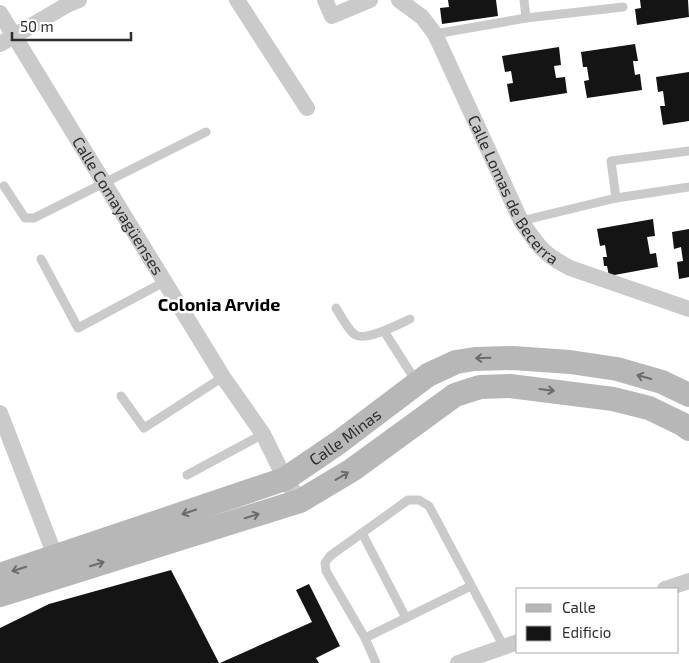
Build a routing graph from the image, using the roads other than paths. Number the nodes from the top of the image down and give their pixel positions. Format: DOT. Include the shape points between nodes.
graph roads {
  1 [pos="78,0"];
  2 [pos="237,0"];
  3 [pos="325,0"];
  4 [pos="370,0"];
  5 [pos="399,0"];
  6 [pos="524,0"];
  7 [pos="623,7"];
  8 [pos="0,12"];
  9 [pos="526,18"];
  10 [pos="436,34"];
  11 [pos="14,36"];
  12 [pos="0,44"];
  13 [pos="307,108"];
  14 [pos="206,132"];
  15 [pos="689,151"];
  16 [pos="104,184"];
  17 [pos="4,186"];
  18 [pos="689,187"];
  19 [pos="616,198"];
  20 [pos="521,221"];
  21 [pos="41,258"];
  22 [pos="164,282"];
  23 [pos="336,308"];
  24 [pos="689,309"];
  25 [pos="410,319"];
  26 [pos="384,331"];
  27 [pos="223,377"];
  28 [pos="417,384"];
  29 [pos="121,396"];
  30 [pos="689,396"];
  31 [pos="0,413"];
  32 [pos="431,413"];
  33 [pos="689,429"];
  34 [pos="263,434"];
  35 [pos="187,475"];
  36 [pos="285,479"];
  37 [pos="300,501"];
  38 [pos="362,533"];
  39 [pos="59,566"];
  40 [pos="0,576"];
  41 [pos="689,581"];
  42 [pos="472,586"];
  43 [pos="668,588"];
  44 [pos="0,595"];
  45 [pos="406,618"];
  46 [pos="366,638"];
  47 [pos="511,644"];
  48 [pos="376,663"];
  49 [pos="458,663"];
  1 -- 11 [label="street"];
  2 -- 13 [label="street"];
  3 -- 4 [label="street" via="332,16"];
  5 -- 10 [label="street, Calle Lomas de Becerra" via="422,17"];
  6 -- 9 [label="lane"];
  7 -- 9 [label="lane"];
  8 -- 11 [label="street, Calle Comayagüenses"];
  9 -- 10 [label="lane"];
  10 -- 20 [label="street, Calle Lomas de Becerra"];
  11 -- 12 [label="street"];
  11 -- 16 [label="street, Calle Comayagüenses"];
  14 -- 16 [label="lane"];
  15 -- 19 [label="lane" via="612,161"];
  16 -- 17 [label="lane" via="29,220"];
  16 -- 22 [label="street, Calle Comayagüenses"];
  18 -- 19 [label="lane"];
  19 -- 20 [label="lane"];
  20 -- 24 [label="street, Calle Lomas de Becerra" via="539,248 554,260"];
  21 -- 22 [label="lane" via="78,328"];
  22 -- 27 [label="street, Calle Comayagüenses"];
  23 -- 26 [label="lane" via="358,336"];
  25 -- 26 [label="lane"];
  26 -- 28 [label="lane"];
  27 -- 29 [label="lane" via="144,428"];
  27 -- 34 [label="street, Calle Comayagüenses"];
  30 -- 28 [label="street, Calle Minas, one-way" via="662,382 617,369 513,358 456,362"];
  28 -- 32 [label="street"];
  28 -- 36 [label="street, Calle Minas" via="338,444"];
  31 -- 39 [label="street"];
  32 -- 33 [label="street, Calle Minas, one-way" via="456,395 480,386 510,386 650,408"];
  37 -- 32 [label="street, Calle Minas, one-way" via="352,470"];
  34 -- 35 [label="lane"];
  34 -- 36 [label="street, Calle Comayagüenses"];
  36 -- 37 [label="street, Calle Comayagüenses"];
  36 -- 39 [label="street, Calle Minas, one-way"];
  39 -- 37 [label="street, Calle Minas, one-way"];
  38 -- 42 [label="lane" via="408,500 419,500 429,506"];
  38 -- 45 [label="lane"];
  38 -- 46 [label="lane" via="330,556 326,571"];
  39 -- 40 [label="street, Calle Minas, one-way"];
  39 -- 44 [label="street, Calle Minas"];
  41 -- 43 [label="street"];
  42 -- 45 [label="lane"];
  42 -- 47 [label="lane"];
  45 -- 46 [label="lane"];
  46 -- 48 [label="lane"];
  47 -- 49 [label="street"];
}
